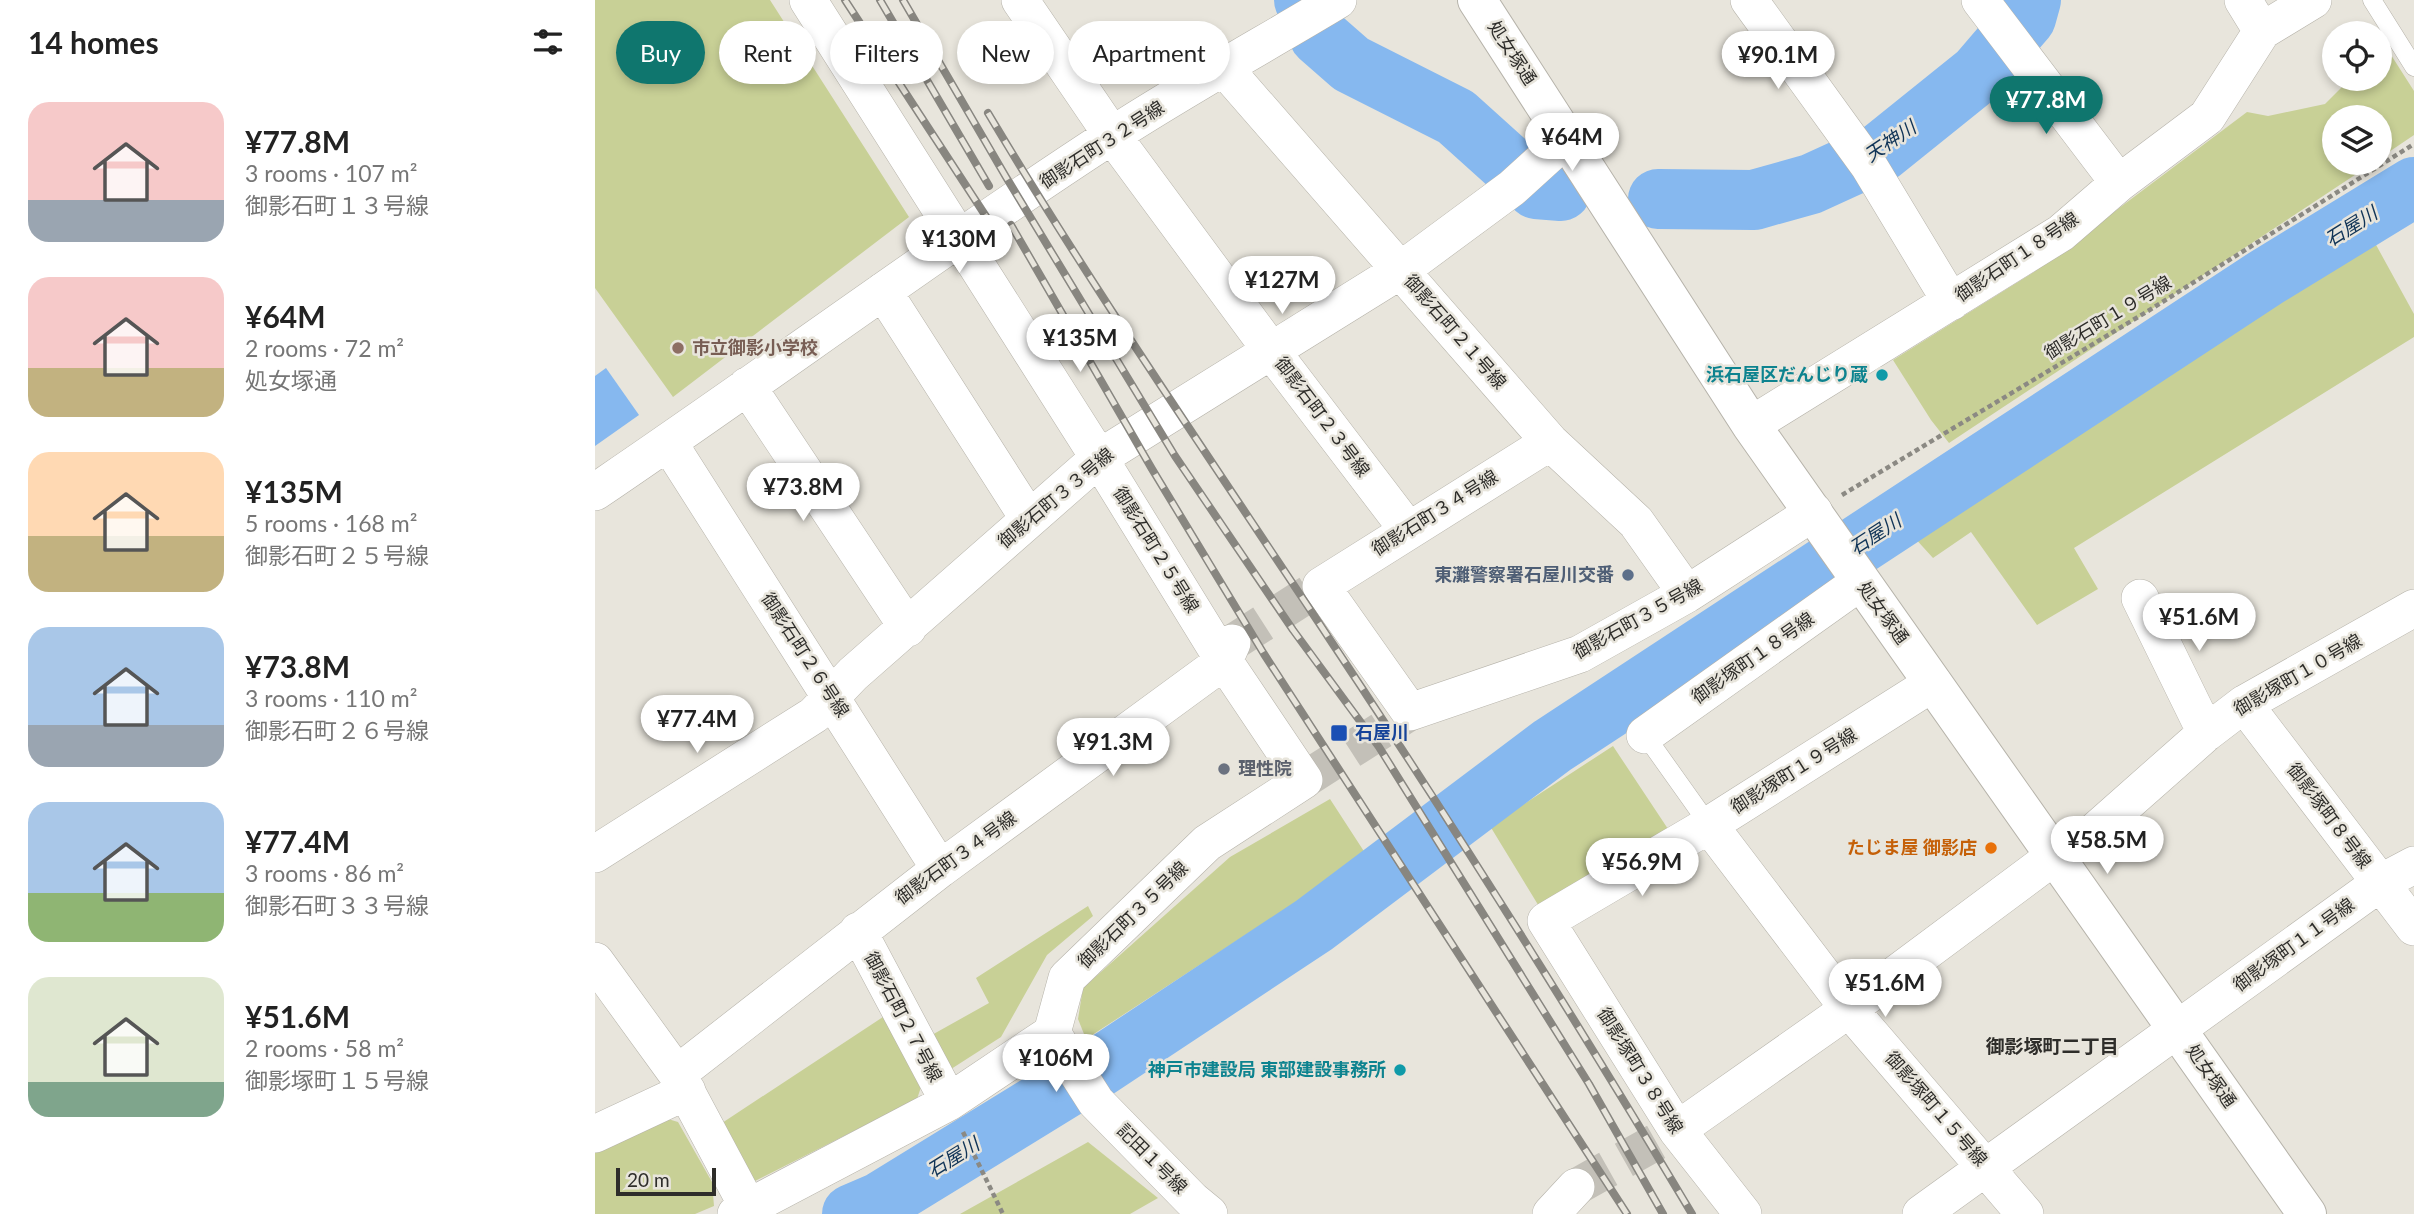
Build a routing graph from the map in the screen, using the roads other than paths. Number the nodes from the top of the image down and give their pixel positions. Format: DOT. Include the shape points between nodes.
graph roads {
  1 [pos="808,0"];
  2 [pos="1020,0"];
  3 [pos="1477,0"];
  4 [pos="1749,0"];
  5 [pos="1980,0"];
  6 [pos="2243,0"];
  7 [pos="2313,0"];
  8 [pos="2372,0"];
  9 [pos="1306,11"];
  10 [pos="2262,31"];
  11 [pos="1230,64"];
  12 [pos="2414,67"];
  13 [pos="1230,75"];
  14 [pos="1197,84"];
  15 [pos="1112,135"];
  16 [pos="1567,138"];
  17 [pos="2119,183"];
  18 [pos="960,240"];
  19 [pos="1401,270"];
  20 [pos="883,291"];
  21 [pos="1951,302"];
  22 [pos="1270,349"];
  23 [pos="747,386"];
  24 [pos="1751,425"];
  25 [pos="669,442"];
  26 [pos="1550,442"];
  27 [pos="1099,458"];
  28 [pos="595,492"];
  29 [pos="1029,519"];
  30 [pos="1821,523"];
  31 [pos="1408,530"];
  32 [pos="1857,577"];
  33 [pos="1687,594"];
  34 [pos="2140,598"];
  35 [pos="2414,608"];
  36 [pos="908,628"];
  37 [pos="1228,652"];
  38 [pos="1933,683"];
  39 [pos="832,698"];
  40 [pos="2244,704"];
  41 [pos="1410,712"];
  42 [pos="2206,733"];
  43 [pos="1645,735"];
  44 [pos="1304,780"];
  45 [pos="1709,825"];
  46 [pos="595,854"];
  47 [pos="2056,855"];
  48 [pos="2414,865"];
  49 [pos="940,869"];
  50 [pos="2380,883"];
  51 [pos="1546,921"];
  52 [pos="2414,927"];
  53 [pos="858,931"];
  54 [pos="595,961"];
  55 [pos="1849,1009"];
  56 [pos="2178,1029"];
  57 [pos="1059,1044"];
  58 [pos="682,1082"];
  59 [pos="956,1116"];
  60 [pos="1677,1130"];
  61 [pos="595,1134"];
  62 [pos="1987,1168"];
  63 [pos="1191,1209"];
  64 [pos="743,1211"];
  65 [pos="1743,1214"];
  66 [pos="1921,1214"];
  67 [pos="2025,1214"];
  68 [pos="2307,1214"];
  1 -- 18 [label="street, 御影石町２５号線"];
  2 -- 15 [label="street, 御影石町２３号線"];
  3 -- 16 [label="street, 処女塚通"];
  4 -- 21 [label="street" via="1862,157"];
  5 -- 17 [label="street"];
  6 -- 10 [label="street"];
  7 -- 10 [label="street, 御影石町１８号線"];
  8 -- 12 [label="lane"];
  9 -- 11 [label="street, 御影石町３２号線"];
  10 -- 17 [label="street, 御影石町１８号線" via="2207,117"];
  13 -- 19 [label="street, 御影石町２１号線"];
  14 -- 15 [label="street, 御影石町３２号線"];
  15 -- 18 [label="street, 御影石町３２号線"];
  15 -- 22 [label="street, 御影石町２３号線"];
  16 -- 19 [label="street, 御影石町３３号線" via="1524,177"];
  16 -- 24 [label="street, 処女塚通"];
  17 -- 21 [label="street, 御影石町１８号線" via="2061,233"];
  18 -- 20 [label="street, 御影石町３２号線"];
  18 -- 27 [label="street, 御影石町２５号線"];
  19 -- 22 [label="street, 御影石町３３号線"];
  19 -- 26 [label="street, 御影石町２１号線"];
  20 -- 23 [label="street, 御影石町３２号線"];
  20 -- 29 [label="street"];
  21 -- 24 [label="street, 御影石町１８号線"];
  22 -- 27 [label="street, 御影石町３３号線"];
  22 -- 31 [label="street, 御影石町２３号線"];
  23 -- 25 [label="street, 御影石町３２号線"];
  23 -- 36 [label="street"];
  24 -- 30 [label="street, 処女塚通"];
  25 -- 28 [label="street, 御影石町３２号線"];
  25 -- 39 [label="street, 御影石町２６号線"];
  26 -- 31 [label="street, 御影石町３４号線"];
  26 -- 33 [label="street, 御影石町２１号線" via="1636,522"];
  27 -- 29 [label="street, 御影石町３３号線"];
  27 -- 37 [label="street, 御影石町２５号線"];
  29 -- 36 [label="street, 御影石町３３号線"];
  30 -- 32 [label="street, 処女塚通"];
  30 -- 33 [label="street, 御影石町３５号線"];
  31 -- 41 [label="street, 御影石町３４号線" via="1321,586"];
  32 -- 38 [label="street, 処女塚通"];
  32 -- 43 [label="street, 御影塚町１８号線"];
  33 -- 41 [label="street, 御影石町３５号線" via="1580,654"];
  34 -- 42 [label="street"];
  35 -- 40 [label="street, 御影塚町１０号線"];
  36 -- 39 [label="street, 御影石町３３号線"];
  37 -- 44 [label="street, 御影石町２５号線"];
  37 -- 49 [label="street, 御影石町３４号線"];
  38 -- 45 [label="street, 御影塚町１９号線"];
  38 -- 47 [label="street, 処女塚通"];
  39 -- 46 [label="street, 御影石町３３号線" via="814,715"];
  39 -- 49 [label="street, 御影石町２６号線"];
  40 -- 42 [label="street, 御影塚町１０号線"];
  40 -- 50 [label="street, 御影塚町８号線"];
  42 -- 47 [label="street, 御影塚町１０号線" via="2094,832"];
  43 -- 45 [label="lane, 御影塚町１５号線"];
  44 -- 57 [label="street, 御影石町３５号線" via="1207,843 1067,978"];
  45 -- 51 [label="street, 御影塚町１９号線"];
  45 -- 55 [label="street, 御影塚町１５号線"];
  47 -- 55 [label="street, 御影塚町１０号線"];
  47 -- 56 [label="street, 処女塚通"];
  48 -- 50 [label="street, 御影塚町１１号線"];
  49 -- 53 [label="street, 御影石町３４号線"];
  50 -- 52 [label="street, 御影塚町８号線"];
  50 -- 56 [label="street, 御影塚町１１号線"];
  51 -- 60 [label="street, 御影塚町３８号線"];
  53 -- 58 [label="street, 御影石町３４号線"];
  53 -- 59 [label="street, 御影石町２７号線"];
  54 -- 58 [label="street"];
  55 -- 60 [label="street, 御影塚町１０号線"];
  55 -- 62 [label="street, 御影塚町１５号線"];
  56 -- 62 [label="street, 御影塚町１１号線"];
  56 -- 68 [label="street, 処女塚通"];
  57 -- 59 [label="street"];
  57 -- 63 [label="street, 記田１号線" via="1096,1102"];
  58 -- 61 [label="street, 御影石町３４号線"];
  58 -- 64 [label="street"];
  59 -- 64 [label="street"];
  60 -- 65 [label="street, 御影塚町３８号線"];
  62 -- 66 [label="street, 御影塚町１１号線"];
  62 -- 67 [label="street, 御影塚町１５号線"];
}
